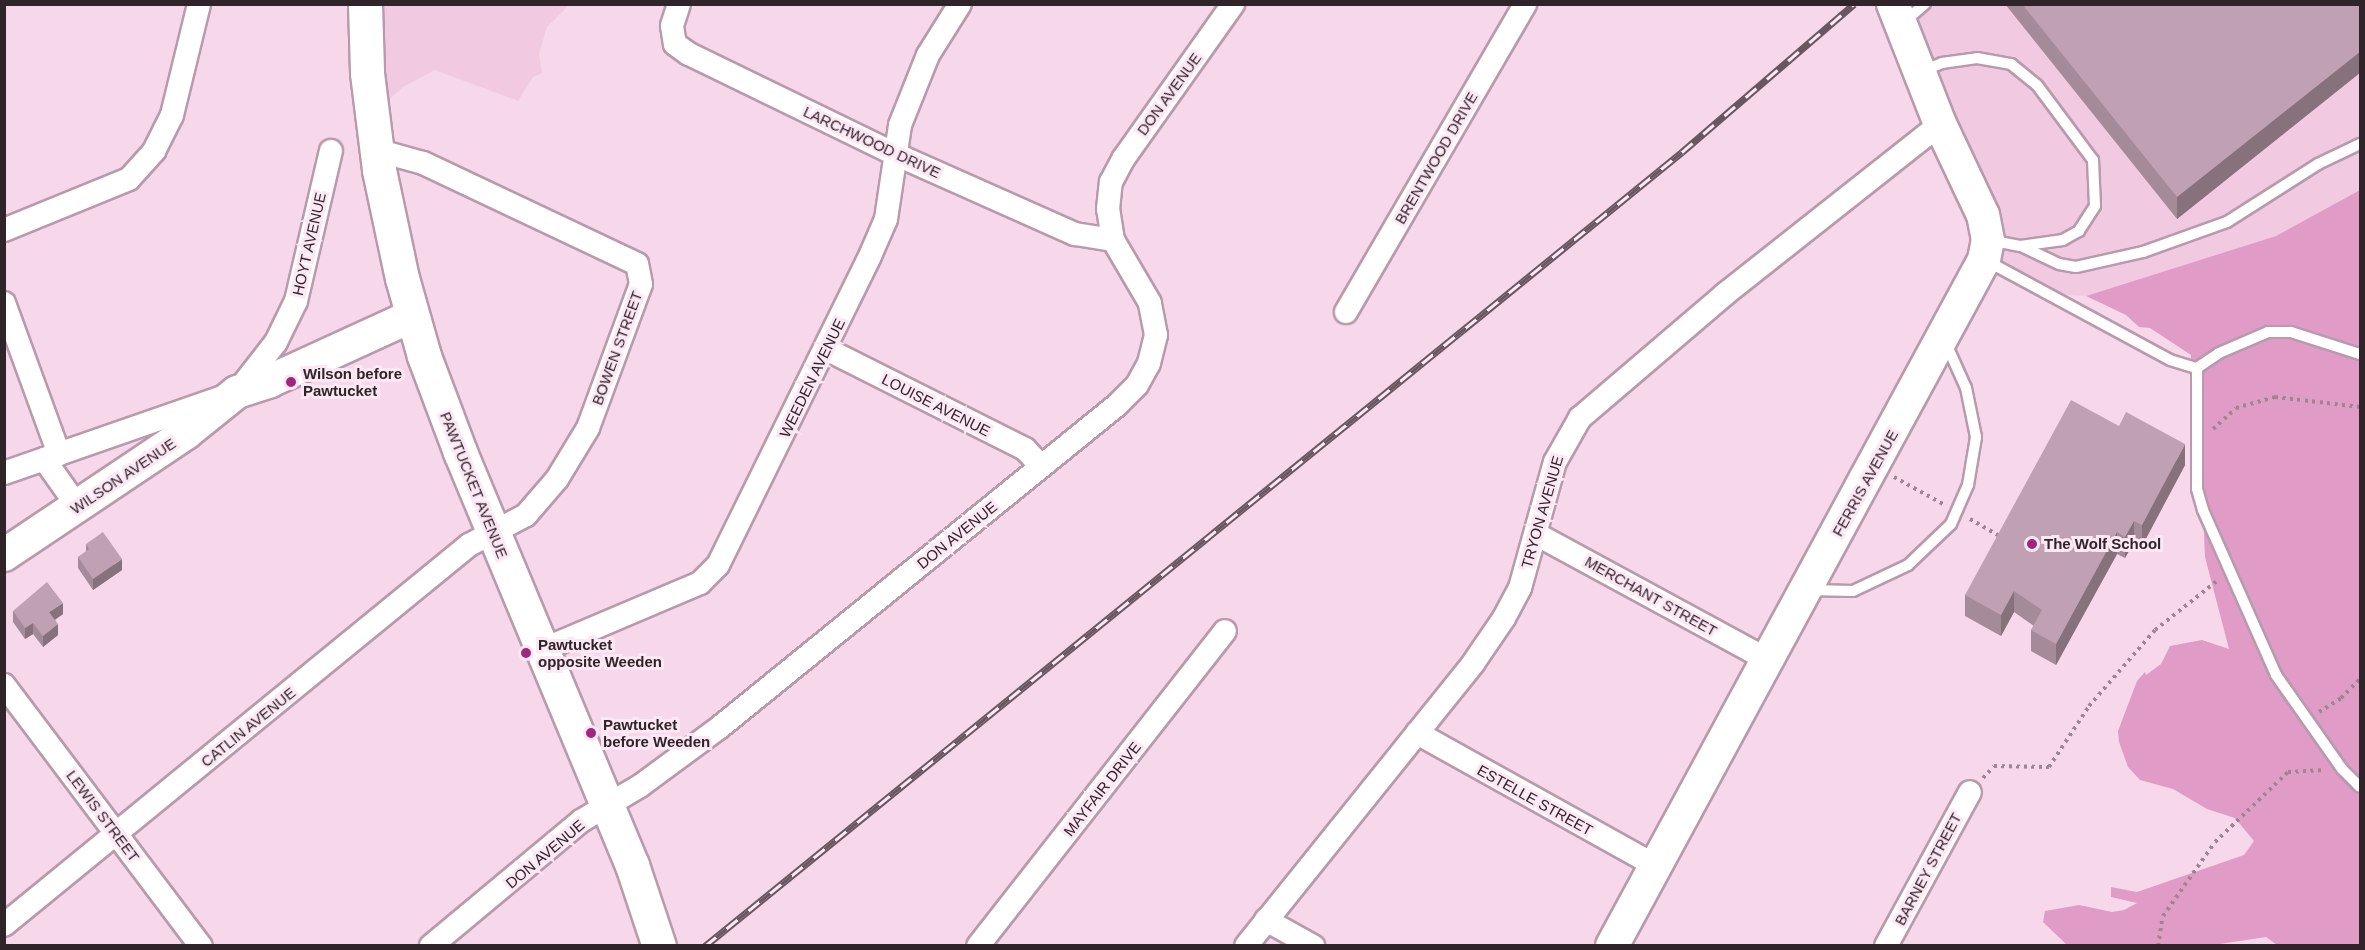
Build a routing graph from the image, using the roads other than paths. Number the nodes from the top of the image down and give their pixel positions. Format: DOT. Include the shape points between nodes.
graph roads {
  1 [pos="200,4"];
  2 [pos="365,4"];
  3 [pos="679,4"];
  4 [pos="960,4"];
  5 [pos="1233,4"];
  6 [pos="1525,4"];
  7 [pos="1906,11"];
  8 [pos="1920,72"];
  9 [pos="1940,124"];
  10 [pos="2361,144"];
  11 [pos="376,150"];
  12 [pos="331,151"];
  13 [pos="895,154"];
  14 [pos="4,230"];
  15 [pos="1113,240"];
  16 [pos="2020,246"];
  17 [pos="1986,250"];
  18 [pos="4,303"];
  19 [pos="1346,312"];
  20 [pos="412,316"];
  21 [pos="1943,338"];
  22 [pos="826,349"];
  23 [pos="2361,354"];
  24 [pos="2198,368"];
  25 [pos="237,392"];
  26 [pos="51,456"];
  27 [pos="1041,466"];
  28 [pos="4,473"];
  29 [pos="78,507"];
  30 [pos="494,534"];
  31 [pos="1536,534"];
  32 [pos="4,555"];
  33 [pos="1806,590"];
  34 [pos="1225,631"];
  35 [pos="542,650"];
  36 [pos="1766,659"];
  37 [pos="4,685"];
  38 [pos="1417,734"];
  39 [pos="2361,787"];
  40 [pos="1970,792"];
  41 [pos="608,807"];
  42 [pos="116,834"];
  43 [pos="1654,865"];
  44 [pos="1266,920"];
  45 [pos="4,925"];
  46 [pos="201,945"];
  47 [pos="431,945"];
  48 [pos="659,945"];
  49 [pos="978,945"];
  50 [pos="1246,945"];
  51 [pos="1313,945"];
  52 [pos="1612,945"];
  53 [pos="1886,945"];
  1 -- 14 [label="street" via="172,115 154,151 129,179"];
  2 -- 11 [label="main road, PAWTUCKET AVENUE"];
  3 -- 13 [label="street, LARCHWOOD DRIVE" via="672,26 675,44 682,49"];
  4 -- 13 [label="street, WEEDEN AVENUE" via="928,55 900,124"];
  5 -- 15 [label="street, DON AVENUE" via="1111,182 1108,209"];
  6 -- 19 [label="street, BRENTWOOD DRIVE"];
  7 -- 8 [label="street"];
  8 -- 9 [label="street"];
  8 -- 16 [label="lane" via="1942,63 1977,58 2011,64 2037,85 2088,150 2097,189 2089,219 2079,231 2063,240"];
  9 -- 17 [label="street" via="1983,215"];
  9 -- 31 [label="street, TRYON AVENUE" via="1725,294 1580,418 1555,462"];
  10 -- 16 [label="lane" via="2318,164 2227,222 2143,252 2076,267 2059,264"];
  11 -- 20 [label="main road, PAWTUCKET AVENUE"];
  11 -- 30 [label="street, BOWEN STREET" via="423,163 637,264 641,284 588,428 557,479 526,515"];
  12 -- 25 [label="street, HOYT AVENUE" via="296,301 276,342"];
  13 -- 15 [label="street, LARCHWOOD DRIVE" via="1075,234"];
  13 -- 22 [label="street, WEEDEN AVENUE" via="886,219"];
  15 -- 27 [label="street, DON AVENUE" via="1150,303 1156,335 1149,363 1137,385 1117,405"];
  16 -- 17 [label="lane"];
  17 -- 21 [label="street, FERRIS AVENUE"];
  17 -- 24 [label="lane" via="2170,360"];
  18 -- 26 [label="street"];
  20 -- 25 [label="street" via="270,381"];
  20 -- 30 [label="main road, PAWTUCKET AVENUE" via="438,397"];
  21 -- 33 [label="street, FERRIS AVENUE"];
  21 -- 33 [label="lane" via="1966,388 1976,437 1968,485 1951,524 1908,565 1853,591"];
  22 -- 27 [label="street, LOUISE AVENUE" via="1025,449"];
  22 -- 35 [label="street, WEEDEN AVENUE" via="718,565 700,583"];
  23 -- 24 [label="lane" via="2291,332 2268,332 2219,353"];
  24 -- 39 [label="lane" via="2197,489 2276,675 2342,769"];
  25 -- 26 [label="street"];
  25 -- 29 [label="street, WILSON AVENUE" via="186,433"];
  26 -- 28 [label="street"];
  26 -- 29 [label="street"];
  27 -- 41 [label="street, DON AVENUE" via="720,727"];
  29 -- 32 [label="street, WILSON AVENUE"];
  30 -- 35 [label="main road, PAWTUCKET AVENUE"];
  30 -- 42 [label="street, CATLIN AVENUE" via="469,545"];
  31 -- 36 [label="street, MERCHANT STREET"];
  31 -- 38 [label="street, TRYON AVENUE" via="1520,588 1504,618"];
  33 -- 36 [label="street, FERRIS AVENUE"];
  34 -- 49 [label="street, MAYFAIR DRIVE"];
  35 -- 41 [label="main road, PAWTUCKET AVENUE"];
  36 -- 43 [label="street, FERRIS AVENUE"];
  37 -- 42 [label="street, LEWIS STREET"];
  38 -- 43 [label="street, ESTELLE STREET"];
  38 -- 44 [label="street, TRYON AVENUE"];
  40 -- 53 [label="street, BARNEY STREET"];
  41 -- 47 [label="street, DON AVENUE" via="581,821"];
  41 -- 48 [label="main road, PAWTUCKET AVENUE"];
  42 -- 45 [label="street, CATLIN AVENUE"];
  42 -- 46 [label="street, LEWIS STREET"];
  43 -- 52 [label="street, FERRIS AVENUE"];
  44 -- 50 [label="street, TRYON AVENUE"];
  44 -- 51 [label="street"];
}
